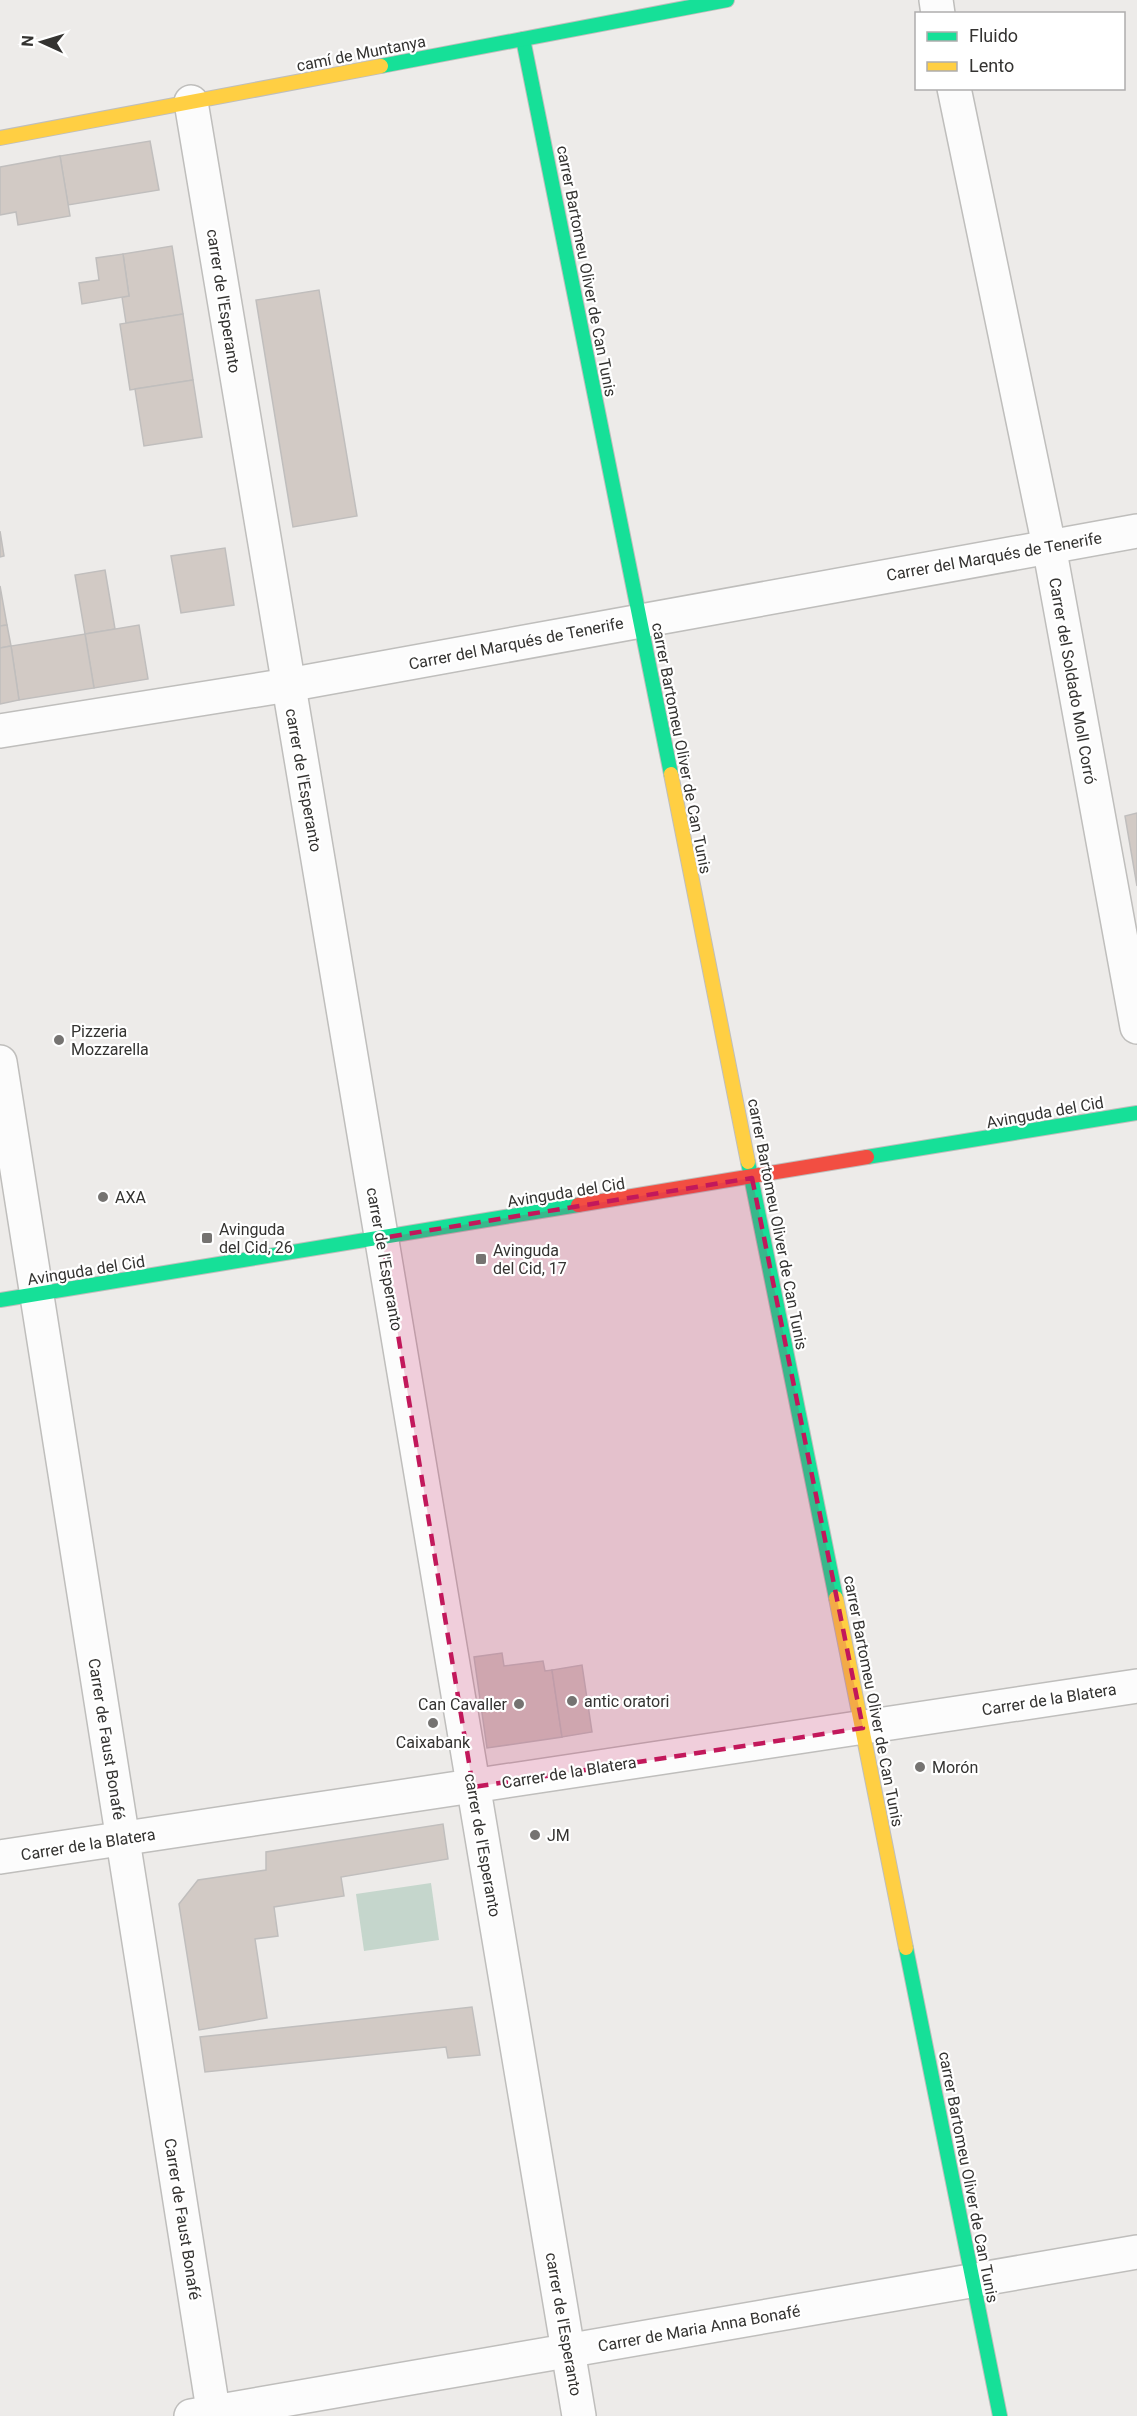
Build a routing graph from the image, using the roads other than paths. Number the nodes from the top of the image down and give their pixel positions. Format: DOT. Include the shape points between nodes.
graph roads {
  1 [pos="727,0"];
  2 [pos="523,39"];
  3 [pos="954,90"];
  4 [pos="191,102"];
  5 [pos="0,138"];
  6 [pos="1137,531"];
  7 [pos="1049,546"];
  8 [pos="640,620"];
  9 [pos="288,685"];
  10 [pos="0,731"];
  11 [pos="1137,1027"];
  12 [pos="0,1062"];
  13 [pos="1137,1113"];
  14 [pos="752,1178"];
  15 [pos="382,1238"];
  16 [pos="37,1294"];
  17 [pos="0,1300"];
  18 [pos="1137,1686"];
  19 [pos="862,1728"];
  20 [pos="473,1787"];
  21 [pos="123,1838"];
  22 [pos="0,1857"];
  23 [pos="1137,2252"];
  24 [pos="973,2280"];
  25 [pos="568,2351"];
  26 [pos="206,2415"];
  27 [pos="579,2416"];
  28 [pos="1000,2416"];
  1 -- 2 [label="street, camí de Muntanya"];
  2 -- 4 [label="street, camí de Muntanya"];
  2 -- 8 [label="street, carrer Bartomeu Oliver de Can Tunis"];
  3 -- 7 [label="street, Carrer del Soldado Moll Corró"];
  4 -- 5 [label="street, camí de Muntanya"];
  4 -- 9 [label="street, carrer de l'Esperanto"];
  6 -- 7 [label="street, Carrer del Marqués de Tenerife"];
  7 -- 8 [label="street, Carrer del Marqués de Tenerife"];
  7 -- 11 [label="street, Carrer del Soldado Moll Corró"];
  8 -- 9 [label="street, Carrer del Marqués de Tenerife"];
  8 -- 14 [label="street, carrer Bartomeu Oliver de Can Tunis"];
  9 -- 10 [label="street, Carrer del Marqués de Tenerife"];
  9 -- 15 [label="street, carrer de l'Esperanto"];
  12 -- 16 [label="street, Carrer de Faust Bonafé"];
  13 -- 14 [label="street, Avinguda del Cid"];
  14 -- 15 [label="street, Avinguda del Cid"];
  14 -- 19 [label="street, carrer Bartomeu Oliver de Can Tunis"];
  15 -- 16 [label="street, Avinguda del Cid"];
  15 -- 20 [label="street, carrer de l'Esperanto"];
  16 -- 17 [label="street, Avinguda del Cid"];
  16 -- 21 [label="street, Carrer de Faust Bonafé"];
  18 -- 19 [label="street, Carrer de la Blatera"];
  19 -- 20 [label="street, Carrer de la Blatera"];
  19 -- 24 [label="street, carrer Bartomeu Oliver de Can Tunis"];
  20 -- 21 [label="street, Carrer de la Blatera"];
  20 -- 25 [label="street, carrer de l'Esperanto"];
  21 -- 22 [label="street, Carrer de la Blatera"];
  21 -- 26 [label="street, Carrer de Faust Bonafé"];
  23 -- 24 [label="street, Carrer de Maria Anna Bonafé"];
  24 -- 25 [label="street, Carrer de Maria Anna Bonafé"];
  24 -- 28 [label="street, carrer Bartomeu Oliver de Can Tunis"];
  25 -- 26 [label="street, Carrer de Maria Anna Bonafé"];
  25 -- 27 [label="street, carrer de l'Esperanto"];
}
